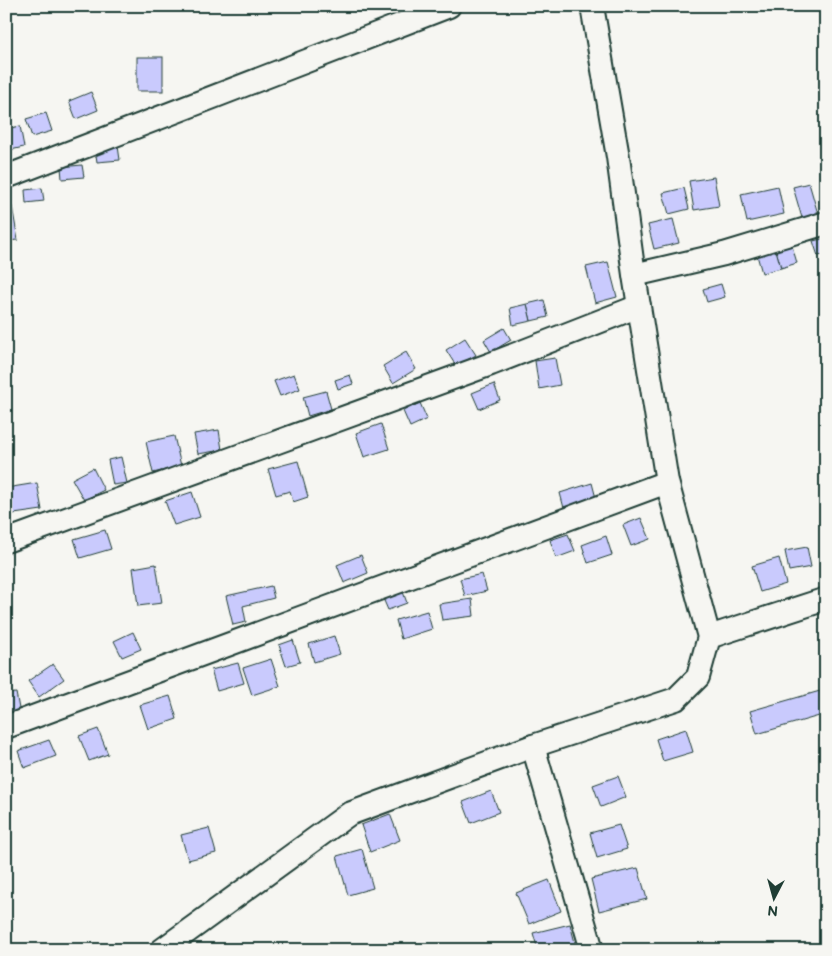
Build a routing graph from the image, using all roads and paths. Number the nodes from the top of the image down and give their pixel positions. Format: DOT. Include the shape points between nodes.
graph roads {
  1 [pos="449,6"];
  2 [pos="592,6"];
  3 [pos="6,177"];
  4 [pos="826,223"];
  5 [pos="634,275"];
  6 [pos="639,306"];
  7 [pos="667,482"];
  8 [pos="6,541"];
  9 [pos="826,599"];
  10 [pos="709,637"];
  11 [pos="6,727"];
  12 [pos="533,746"];
  13 [pos="171,947"];
  14 [pos="592,950"];
  1 -- 3 [label="street"];
  2 -- 5 [label="street"];
  4 -- 5 [label="street" via="724,254"];
  5 -- 6 [label="street"];
  6 -- 7 [label="street"];
  6 -- 8 [label="street" via="491,364"];
  7 -- 10 [label="street"];
  7 -- 11 [label="street"];
  9 -- 10 [label="street"];
  10 -- 12 [label="street" via="698,677 676,699"];
  12 -- 13 [label="street" via="348,814"];
  12 -- 14 [label="street"];
}
